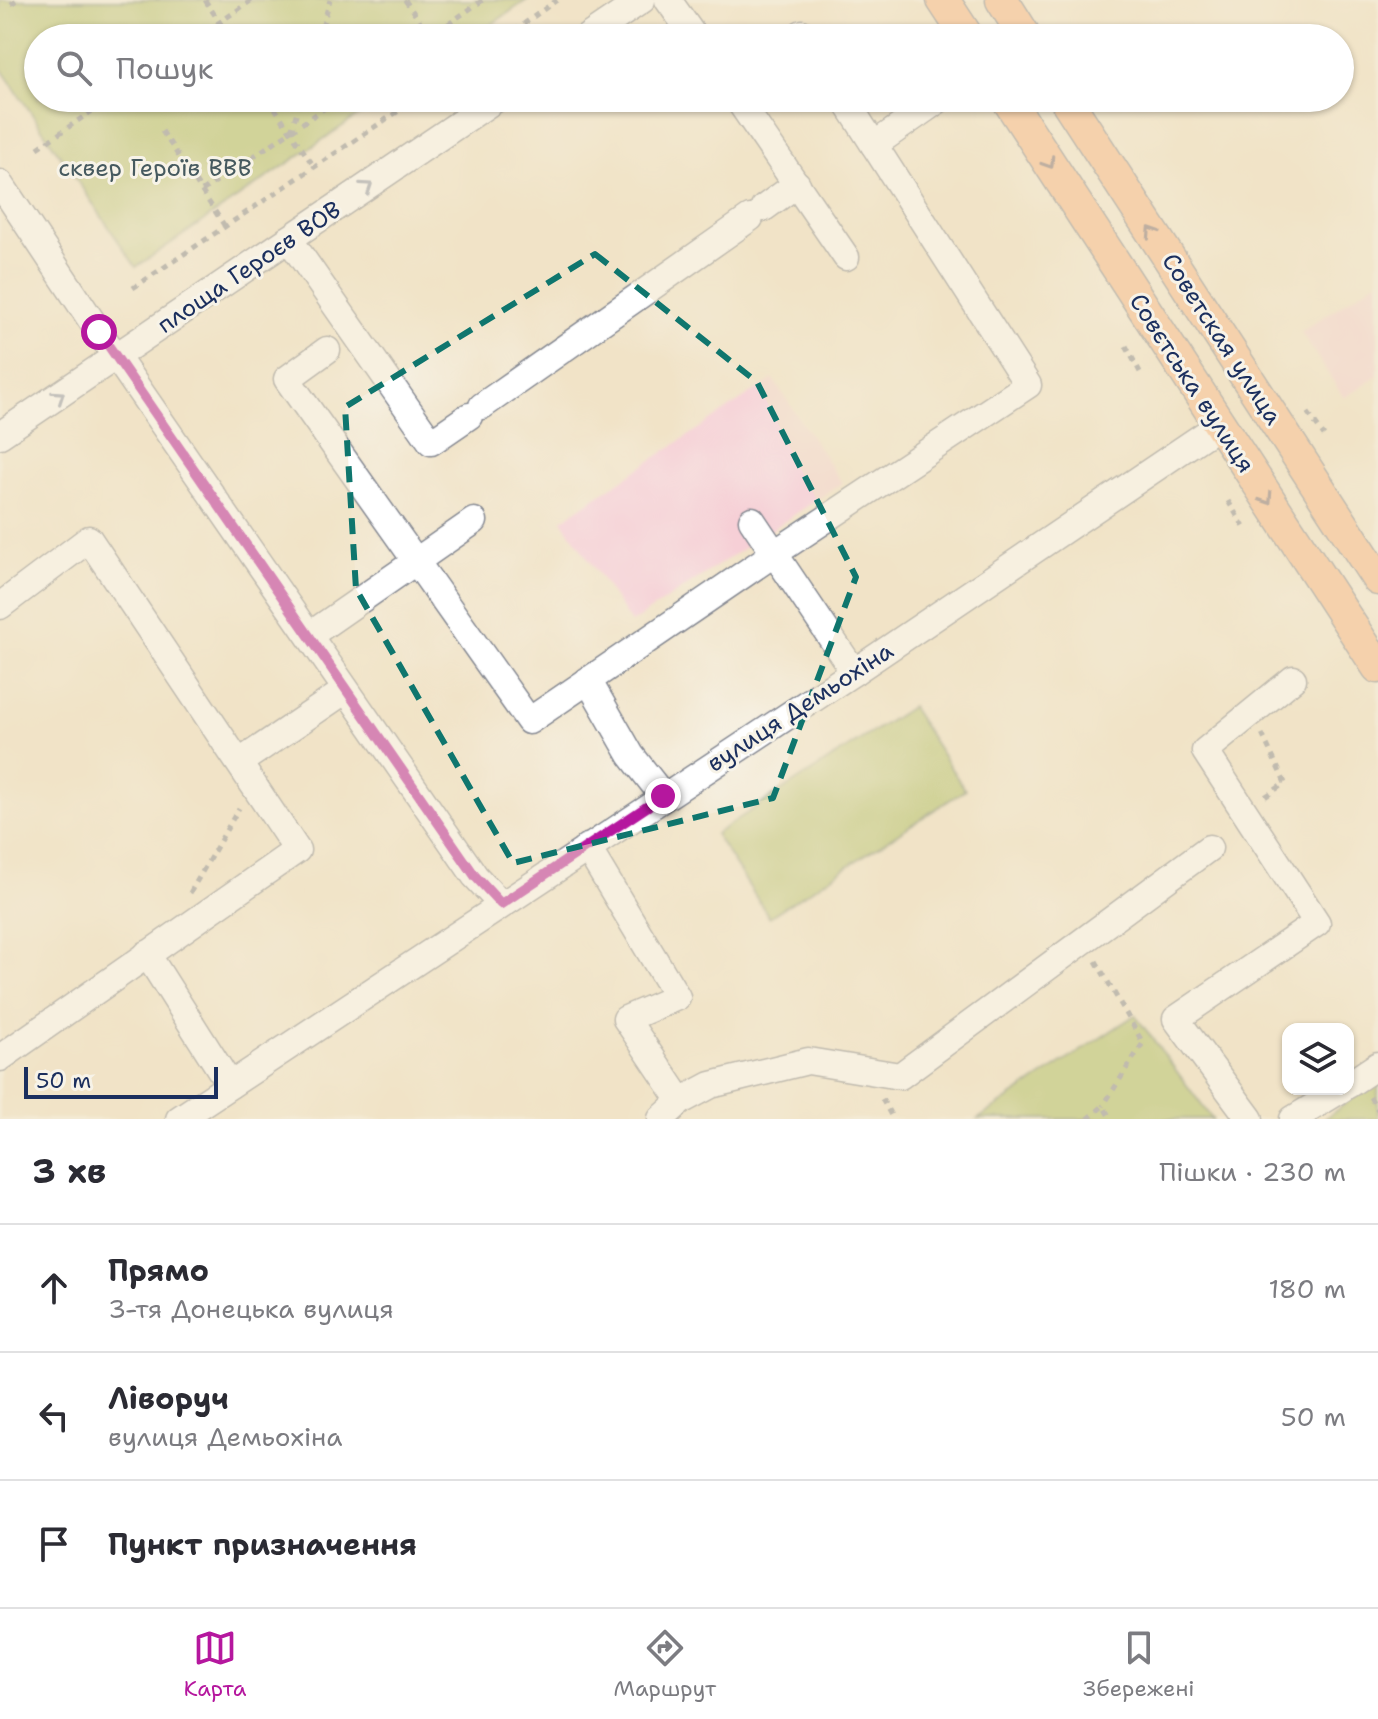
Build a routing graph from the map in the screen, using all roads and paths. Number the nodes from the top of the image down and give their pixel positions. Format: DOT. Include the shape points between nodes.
graph roads {
  1 [pos="205,0"];
  2 [pos="252,0"];
  3 [pos="330,0"];
  4 [pos="405,0"];
  5 [pos="483,0"];
  6 [pos="557,0"];
  7 [pos="642,0"];
  8 [pos="668,0"];
  9 [pos="943,0"];
  10 [pos="1002,0"];
  11 [pos="217,24"];
  12 [pos="221,24"];
  13 [pos="323,24"];
  14 [pos="421,24"];
  15 [pos="450,24"];
  16 [pos="524,24"];
  17 [pos="607,24"];
  18 [pos="685,24"];
  19 [pos="959,24"];
  20 [pos="1017,24"];
  21 [pos="91,112"];
  22 [pos="277,112"];
  23 [pos="296,112"];
  24 [pos="319,112"];
  25 [pos="397,112"];
  26 [pos="476,112"];
  27 [pos="747,112"];
  28 [pos="853,112"];
  29 [pos="921,112"];
  30 [pos="1016,112"];
  31 [pos="1074,112"];
  32 [pos="162,131"];
  33 [pos="290,132"];
  34 [pos="874,145"];
  35 [pos="38,148"];
  36 [pos="315,168"];
  37 [pos="0,183"];
  38 [pos="797,184"];
  39 [pos="202,191"];
  40 [pos="226,228"];
  41 [pos="289,239"];
  42 [pos="846,257"];
  43 [pos="133,288"];
  44 [pos="1126,346"];
  45 [pos="327,350"];
  46 [pos="117,357"];
  47 [pos="1140,372"];
  48 [pos="1308,413"];
  49 [pos="1219,425"];
  50 [pos="0,435"];
  51 [pos="1324,436"];
  52 [pos="1228,501"];
  53 [pos="752,520"];
  54 [pos="474,521"];
  55 [pos="1244,527"];
  56 [pos="775,553"];
  57 [pos="416,561"];
  58 [pos="1378,579"];
  59 [pos="0,606"];
  60 [pos="310,635"];
  61 [pos="1378,667"];
  62 [pos="854,672"];
  63 [pos="1293,679"];
  64 [pos="588,680"];
  65 [pos="346,690"];
  66 [pos="240,762"];
  67 [pos="663,796"];
  68 [pos="239,807"];
  69 [pos="587,847"];
  70 [pos="1209,848"];
  71 [pos="188,896"];
  72 [pos="501,904"];
  73 [pos="147,954"];
  74 [pos="0,1058"];
  75 [pos="1378,1065"];
  76 [pos="1354,1081"];
  77 [pos="230,1085"];
  78 [pos="1332,1095"];
  79 [pos="681,1101"];
  80 [pos="179,1119"];
  81 [pos="661,1119"];
  82 [pos="1088,1119"];
  83 [pos="1111,1119"];
  84 [pos="1250,1119"];
  85 [pos="1293,1119"];
  1 -- 12 [label="path"];
  2 -- 11 [label="path"];
  3 -- 13 [label="path"];
  4 -- 14 [label="path"];
  5 -- 15 [label="path"];
  6 -- 16 [label="path"];
  7 -- 17 [label="street"];
  8 -- 18 [label="street"];
  9 -- 19 [label="main road"];
  10 -- 20 [label="main road"];
  21 -- 35 [label="path"];
  22 -- 33 [label="path"];
  23 -- 33 [label="path"];
  24 -- 33 [label="path"];
  25 -- 36 [label="path"];
  41 -- 26 [label="street, площа Героєв ВОВ, one-way"];
  27 -- 38 [label="street"];
  28 -- 34 [label="street"];
  29 -- 34 [label="street"];
  30 -- 49 [label="main road, Совєтська вулиця, one-way"];
  58 -- 31 [label="main road, Советская улица, one-way"];
  32 -- 39 [label="path"];
  33 -- 36 [label="path"];
  33 -- 39 [label="path"];
  34 -- 56 [label="street" via="1028,385"];
  36 -- 40 [label="path"];
  37 -- 46 [label="street"];
  38 -- 41 [label="street" via="431,442"];
  38 -- 42 [label="street"];
  39 -- 40 [label="path"];
  40 -- 43 [label="path"];
  41 -- 46 [label="street, площа Героєв ВОВ"];
  44 -- 47 [label="path"];
  45 -- 57 [label="street" via="287,379"];
  50 -- 46 [label="street, площа Героєв ВОВ, one-way"];
  46 -- 60 [label="street"];
  48 -- 51 [label="path"];
  49 -- 61 [label="main road, Совєтська вулиця, one-way"];
  49 -- 62 [label="street, вулиця Демьохіна"];
  52 -- 55 [label="path"];
  53 -- 56 [label="street"];
  54 -- 57 [label="street"];
  56 -- 62 [label="street"];
  56 -- 64 [label="street"];
  57 -- 60 [label="street"];
  57 -- 64 [label="street" via="529,721"];
  59 -- 66 [label="street" via="89,539"];
  60 -- 65 [label="street"];
  62 -- 67 [label="street, вулиця Демьохіна"];
  63 -- 84 [label="street" via="1205,751 1317,923 1176,1019"];
  64 -- 67 [label="street" via="631,755"];
  65 -- 66 [label="street"];
  65 -- 72 [label="street" via="475,876"];
  66 -- 73 [label="street" via="297,850"];
  67 -- 69 [label="street, вулиця Демьохіна"];
  68 -- 71 [label="path"];
  69 -- 72 [label="street, вулиця Демьохіна"];
  69 -- 79 [label="street" via="677,997 626,1019"];
  70 -- 79 [label="street" via="900,1076 808,1061 711,1085"];
  72 -- 77 [label="street, вулиця Демьохіна"];
  73 -- 74 [label="street"];
  73 -- 77 [label="street"];
  75 -- 76 [label="street"];
  77 -- 80 [label="street, вулиця Демьохіна"];
  78 -- 85 [label="street"];
  79 -- 81 [label="street"];
  82 -- 83 [label="path" via="1103,1106"];
}
